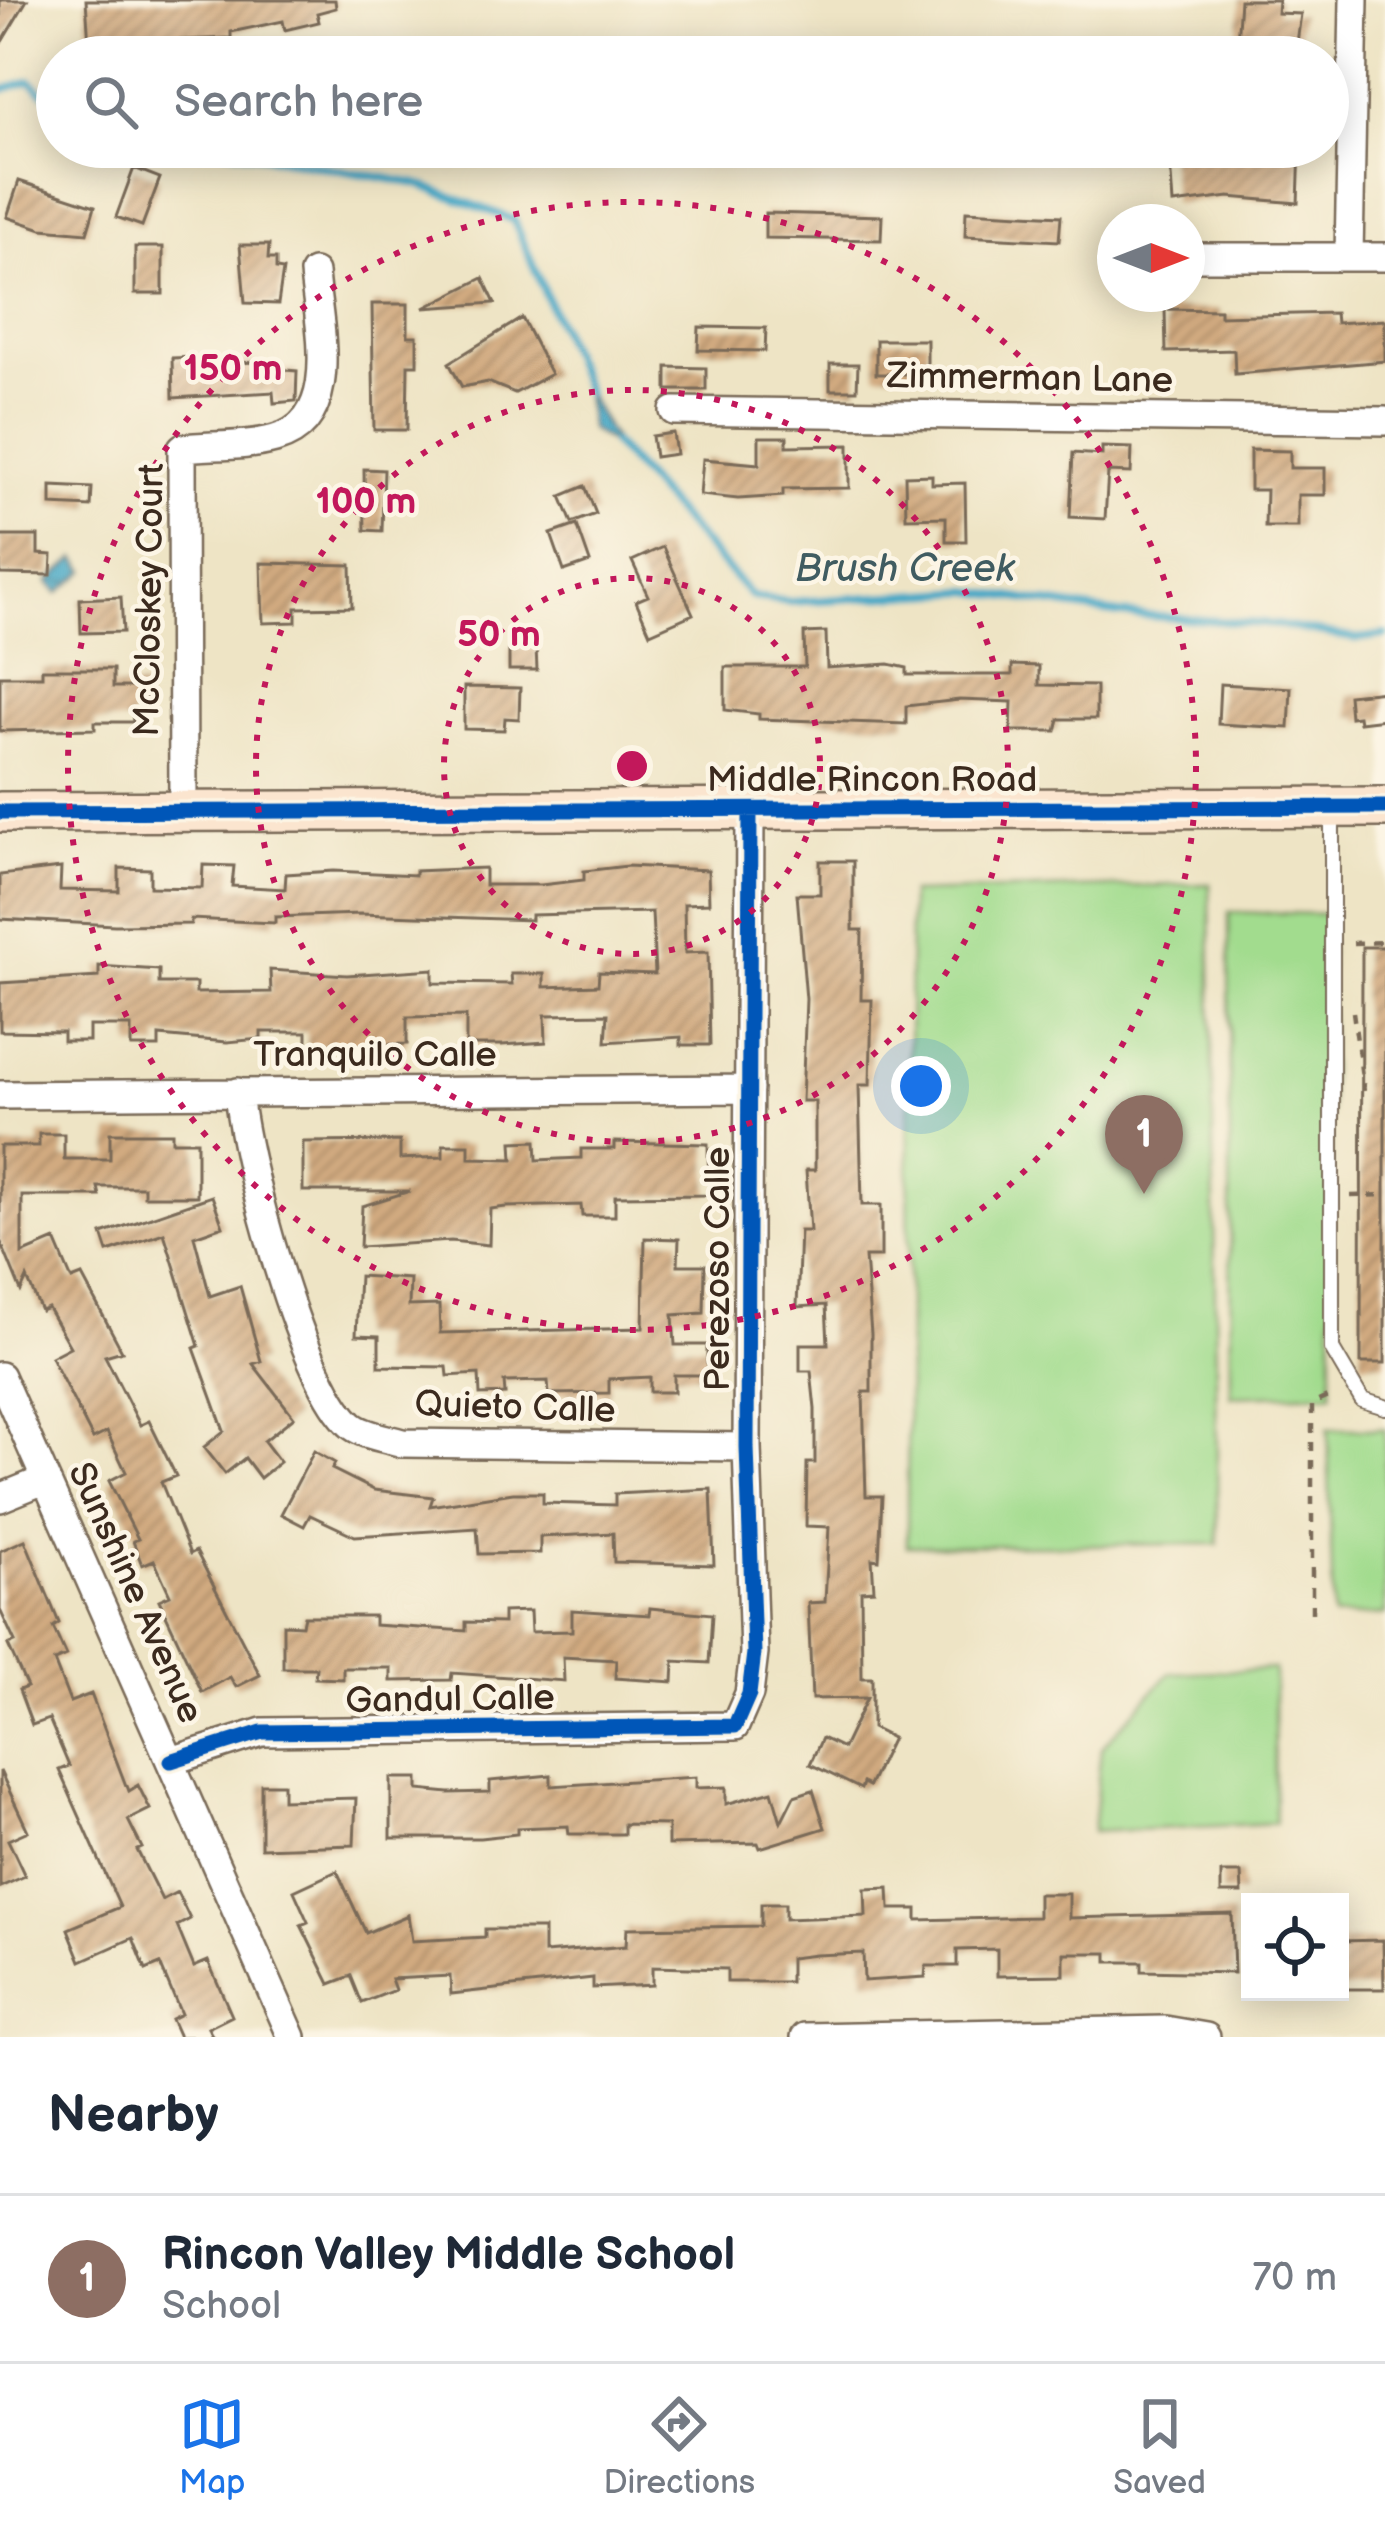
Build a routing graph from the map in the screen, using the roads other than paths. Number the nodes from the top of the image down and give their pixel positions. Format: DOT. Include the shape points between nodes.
graph roads {
  1 [pos="1354,0"];
  2 [pos="1349,255"];
  3 [pos="1205,257"];
  4 [pos="1385,257"];
  5 [pos="314,273"];
  6 [pos="674,412"];
  7 [pos="1385,421"];
  8 [pos="1385,807"];
  9 [pos="1332,808"];
  10 [pos="750,810"];
  11 [pos="0,812"];
  12 [pos="183,813"];
  13 [pos="749,1089"];
  14 [pos="238,1092"];
  15 [pos="0,1095"];
  16 [pos="0,1376"];
  17 [pos="1385,1407"];
  18 [pos="747,1447"];
  19 [pos="44,1480"];
  20 [pos="0,1498"];
  21 [pos="735,1726"];
  22 [pos="171,1761"];
  23 [pos="292,2037"];
  24 [pos="805,2037"];
  25 [pos="1206,2037"];
  1 -- 2 [label="street"];
  2 -- 3 [label="street"];
  2 -- 4 [label="street"];
  5 -- 12 [label="street, McCloskey Court" via="317,405 278,439 182,448"];
  6 -- 7 [label="street, Zimmerman Lane"];
  8 -- 9 [label="street, Middle Rincon Road"];
  9 -- 10 [label="street, Middle Rincon Road"];
  9 -- 17 [label="lane" via="1332,1349 1362,1400"];
  10 -- 12 [label="street, Middle Rincon Road"];
  10 -- 13 [label="street, Perezoso Calle"];
  11 -- 12 [label="street, Middle Rincon Road"];
  13 -- 14 [label="street, Tranquilo Calle"];
  13 -- 18 [label="street, Perezoso Calle"];
  14 -- 15 [label="street, Tranquilo Calle"];
  14 -- 18 [label="street, Quieto Calle" via="242,1141 281,1276 329,1396 352,1427 402,1443"];
  16 -- 19 [label="street, Sunshine Avenue"];
  18 -- 21 [label="street, Perezoso Calle" via="754,1653"];
  19 -- 20 [label="street"];
  19 -- 22 [label="street, Sunshine Avenue"];
  21 -- 22 [label="street, Gandul Calle" via="262,1732"];
  22 -- 23 [label="street, Sunshine Avenue"];
  24 -- 25 [label="street" via="1166,2030"];
}
